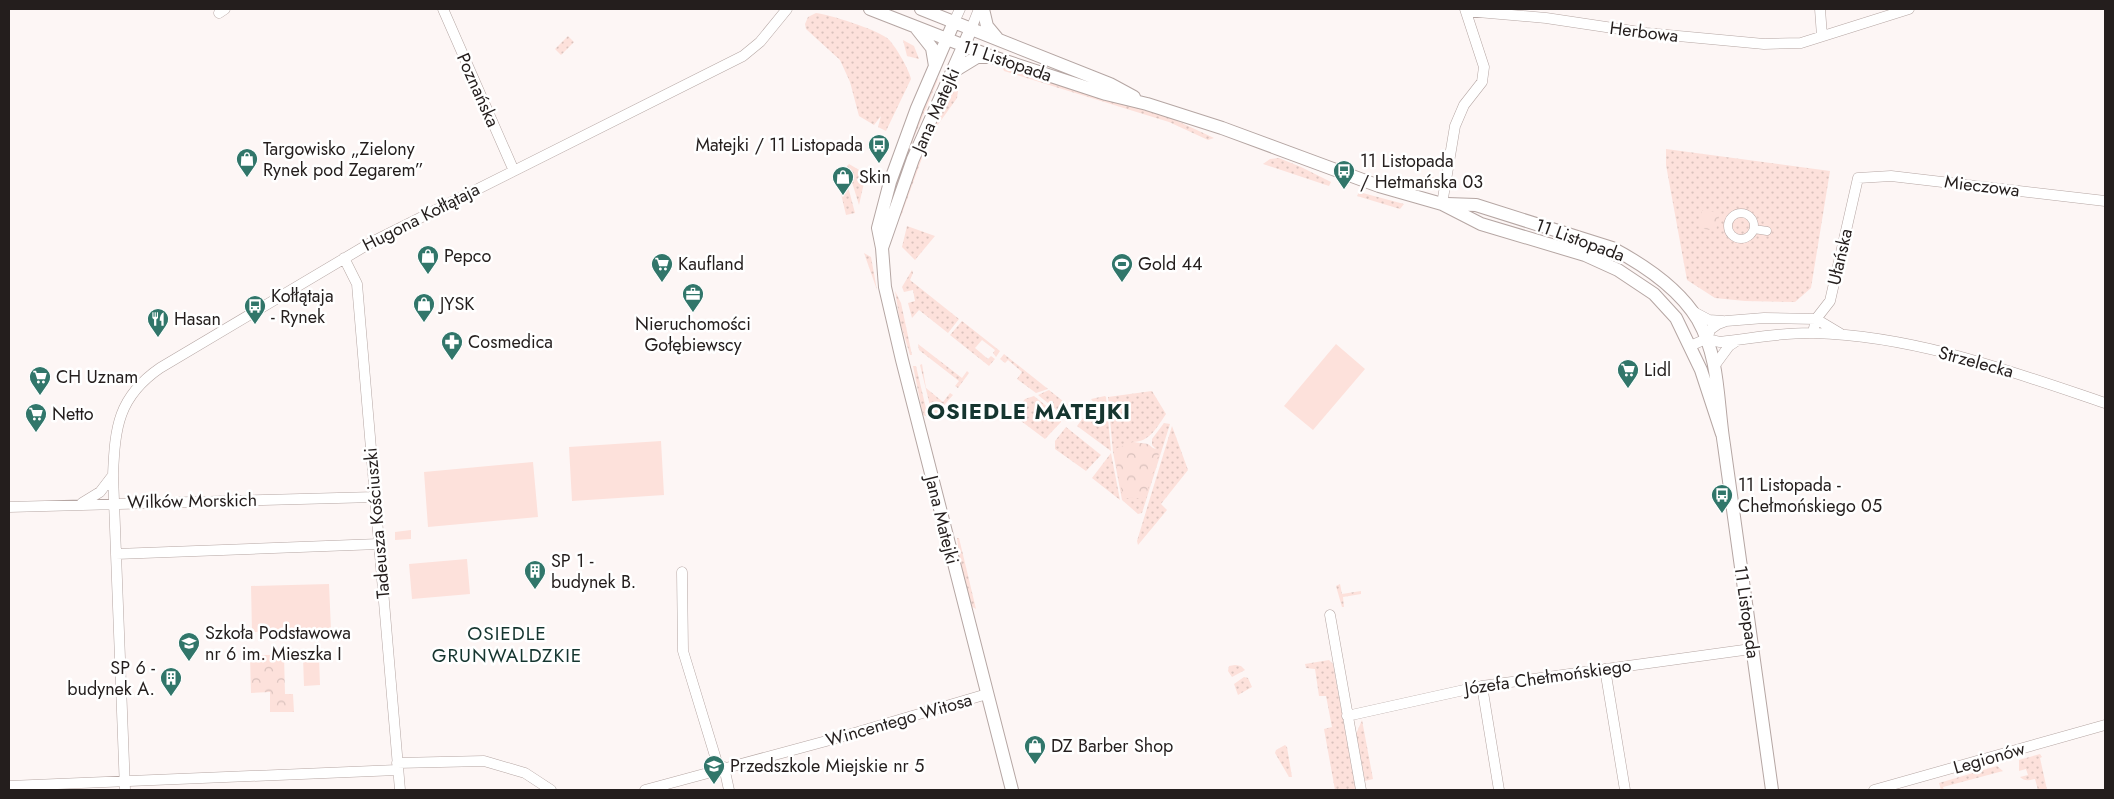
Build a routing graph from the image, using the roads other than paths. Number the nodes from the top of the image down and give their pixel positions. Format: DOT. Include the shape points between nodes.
graph roads {
  1 [pos="443,9"];
  2 [pos="787,9"];
  3 [pos="870,9"];
  4 [pos="921,9"];
  5 [pos="940,9"];
  6 [pos="960,9"];
  7 [pos="981,9"];
  8 [pos="1820,9"];
  9 [pos="1909,9"];
  10 [pos="1465,10"];
  11 [pos="954,22"];
  12 [pos="914,26"];
  13 [pos="971,29"];
  14 [pos="1822,36"];
  15 [pos="946,39"];
  16 [pos="999,40"];
  17 [pos="964,46"];
  18 [pos="993,57"];
  19 [pos="935,66"];
  20 [pos="952,73"];
  21 [pos="1147,104"];
  22 [pos="514,171"];
  23 [pos="1858,178"];
  24 [pos="2105,201"];
  25 [pos="1442,204"];
  26 [pos="1754,229"];
  27 [pos="1767,231"];
  28 [pos="882,248"];
  29 [pos="344,258"];
  30 [pos="1691,310"];
  31 [pos="1816,319"];
  32 [pos="1726,321"];
  33 [pos="1813,333"];
  34 [pos="1844,336"];
  35 [pos="1706,339"];
  36 [pos="1739,340"];
  37 [pos="1690,346"];
  38 [pos="1715,365"];
  39 [pos="2105,403"];
  40 [pos="1722,434"];
  41 [pos="113,475"];
  42 [pos="375,497"];
  43 [pos="113,503"];
  44 [pos="78,504"];
  45 [pos="9,507"];
  46 [pos="379,544"];
  47 [pos="116,554"];
  48 [pos="682,572"];
  49 [pos="1330,615"];
  50 [pos="1751,649"];
  51 [pos="1605,669"];
  52 [pos="1482,686"];
  53 [pos="987,694"];
  54 [pos="1347,716"];
  55 [pos="2105,725"];
  56 [pos="397,766"];
  57 [pos="722,768"];
  58 [pos="125,785"];
  59 [pos="9,786"];
  60 [pos="400,790"];
  61 [pos="550,790"];
  62 [pos="645,790"];
  63 [pos="729,790"];
  64 [pos="1012,790"];
  65 [pos="1361,790"];
  66 [pos="1499,790"];
  67 [pos="1625,790"];
  68 [pos="1772,790"];
  69 [pos="1874,790"];
  1 -- 22 [label="street, Poznańska"];
  2 -- 22 [label="street, Hugona Kołłątaja" via="760,42 743,56"];
  3 -- 12 [label="street, 11 Listopada"];
  4 -- 5 [label="street"];
  4 -- 11 [label="street, 11 Listopada"];
  6 -- 11 [label="street"];
  7 -- 13 [label="street"];
  7 -- 16 [label="street"];
  8 -- 14 [label="street"];
  9 -- 14 [label="street, Herbowa"];
  10 -- 14 [label="street, Herbowa" via="1764,44 1800,44"];
  10 -- 25 [label="street" via="1484,67 1482,82 1464,105 1455,126"];
  11 -- 13 [label="street, 11 Listopada"];
  11 -- 15 [label="street, Jana Matejki"];
  12 -- 15 [label="street, 11 Listopada"];
  12 -- 19 [label="street" via="932,48"];
  13 -- 16 [label="street, 11 Listopada"];
  13 -- 17 [label="street, Jana Matejki"];
  15 -- 17 [label="street, 11 Listopada"];
  15 -- 19 [label="street, Jana Matejki"];
  16 -- 21 [label="street, 11 Listopada" via="1110,84"];
  17 -- 18 [label="street, 11 Listopada"];
  17 -- 20 [label="street, Jana Matejki"];
  18 -- 20 [label="street" via="977,57"];
  18 -- 21 [label="street, 11 Listopada"];
  19 -- 28 [label="street, Jana Matejki" via="882,207 878,228"];
  20 -- 28 [label="street, Jana Matejki" via="913,159"];
  21 -- 25 [label="street, 11 Listopada" via="1379,186"];
  22 -- 29 [label="street, Hugona Kołłątaja"];
  23 -- 24 [label="street, Mieczowa" via="1891,176"];
  23 -- 31 [label="street, Ułańska" via="1830,301"];
  25 -- 30 [label="street, 11 Listopada" via="1476,205 1612,248 1655,275"];
  25 -- 37 [label="street, 11 Listopada" via="1481,224 1585,255 1631,277 1666,306"];
  26 -- 27 [label="street"];
  28 -- 53 [label="street, Jana Matejki" via="892,320"];
  29 -- 41 [label="street, Hugona Kołłątaja" via="143,381 131,394 120,416 114,444"];
  29 -- 42 [label="street, Tadeusza Kościuszki" via="356,284"];
  30 -- 32 [label="street" via="1710,320"];
  30 -- 35 [label="street, 11 Listopada"];
  31 -- 32 [label="street"];
  31 -- 33 [label="street, Ułańska"];
  31 -- 34 [label="street, Strzelecka"];
  32 -- 35 [label="street, Strzelecka" via="1714,326"];
  33 -- 34 [label="street, Strzelecka"];
  33 -- 36 [label="street, Strzelecka"];
  34 -- 39 [label="street, Strzelecka" via="1895,341 1963,356"];
  35 -- 36 [label="street, Strzelecka" via="1720,342"];
  35 -- 37 [label="street, Strzelecka"];
  35 -- 38 [label="street, 11 Listopada"];
  36 -- 38 [label="street"];
  37 -- 40 [label="street, 11 Listopada"];
  38 -- 40 [label="street, 11 Listopada"];
  40 -- 50 [label="street, 11 Listopada"];
  41 -- 43 [label="street, Hugona Kołłątaja"];
  41 -- 44 [label="street" via="100,492"];
  42 -- 43 [label="street, Wilków Morskich"];
  42 -- 46 [label="street, Tadeusza Kościuszki"];
  43 -- 44 [label="street, Wilków Morskich"];
  43 -- 47 [label="street, Hugona Kołłątaja"];
  44 -- 45 [label="street, Wilków Morskich"];
  46 -- 47 [label="street"];
  46 -- 56 [label="street, Tadeusza Kościuszki"];
  47 -- 58 [label="street, Hugona Kołłątaja"];
  48 -- 57 [label="street" via="683,651"];
  49 -- 54 [label="street"];
  50 -- 51 [label="street, Józefa Chełmońskiego"];
  50 -- 68 [label="street, 11 Listopada"];
  51 -- 52 [label="street, Józefa Chełmońskiego"];
  51 -- 67 [label="street"];
  52 -- 54 [label="street, Józefa Chełmońskiego"];
  52 -- 66 [label="street"];
  53 -- 57 [label="street, Wincentego Witosa"];
  53 -- 64 [label="street, Jana Matejki"];
  54 -- 65 [label="street"];
  55 -- 69 [label="street, Legionów"];
  56 -- 58 [label="street"];
  56 -- 60 [label="street, Tadeusza Kościuszki"];
  56 -- 61 [label="street" via="484,761 524,773"];
  57 -- 62 [label="street, Wincentego Witosa"];
  57 -- 63 [label="street"];
  58 -- 59 [label="street"];
}
